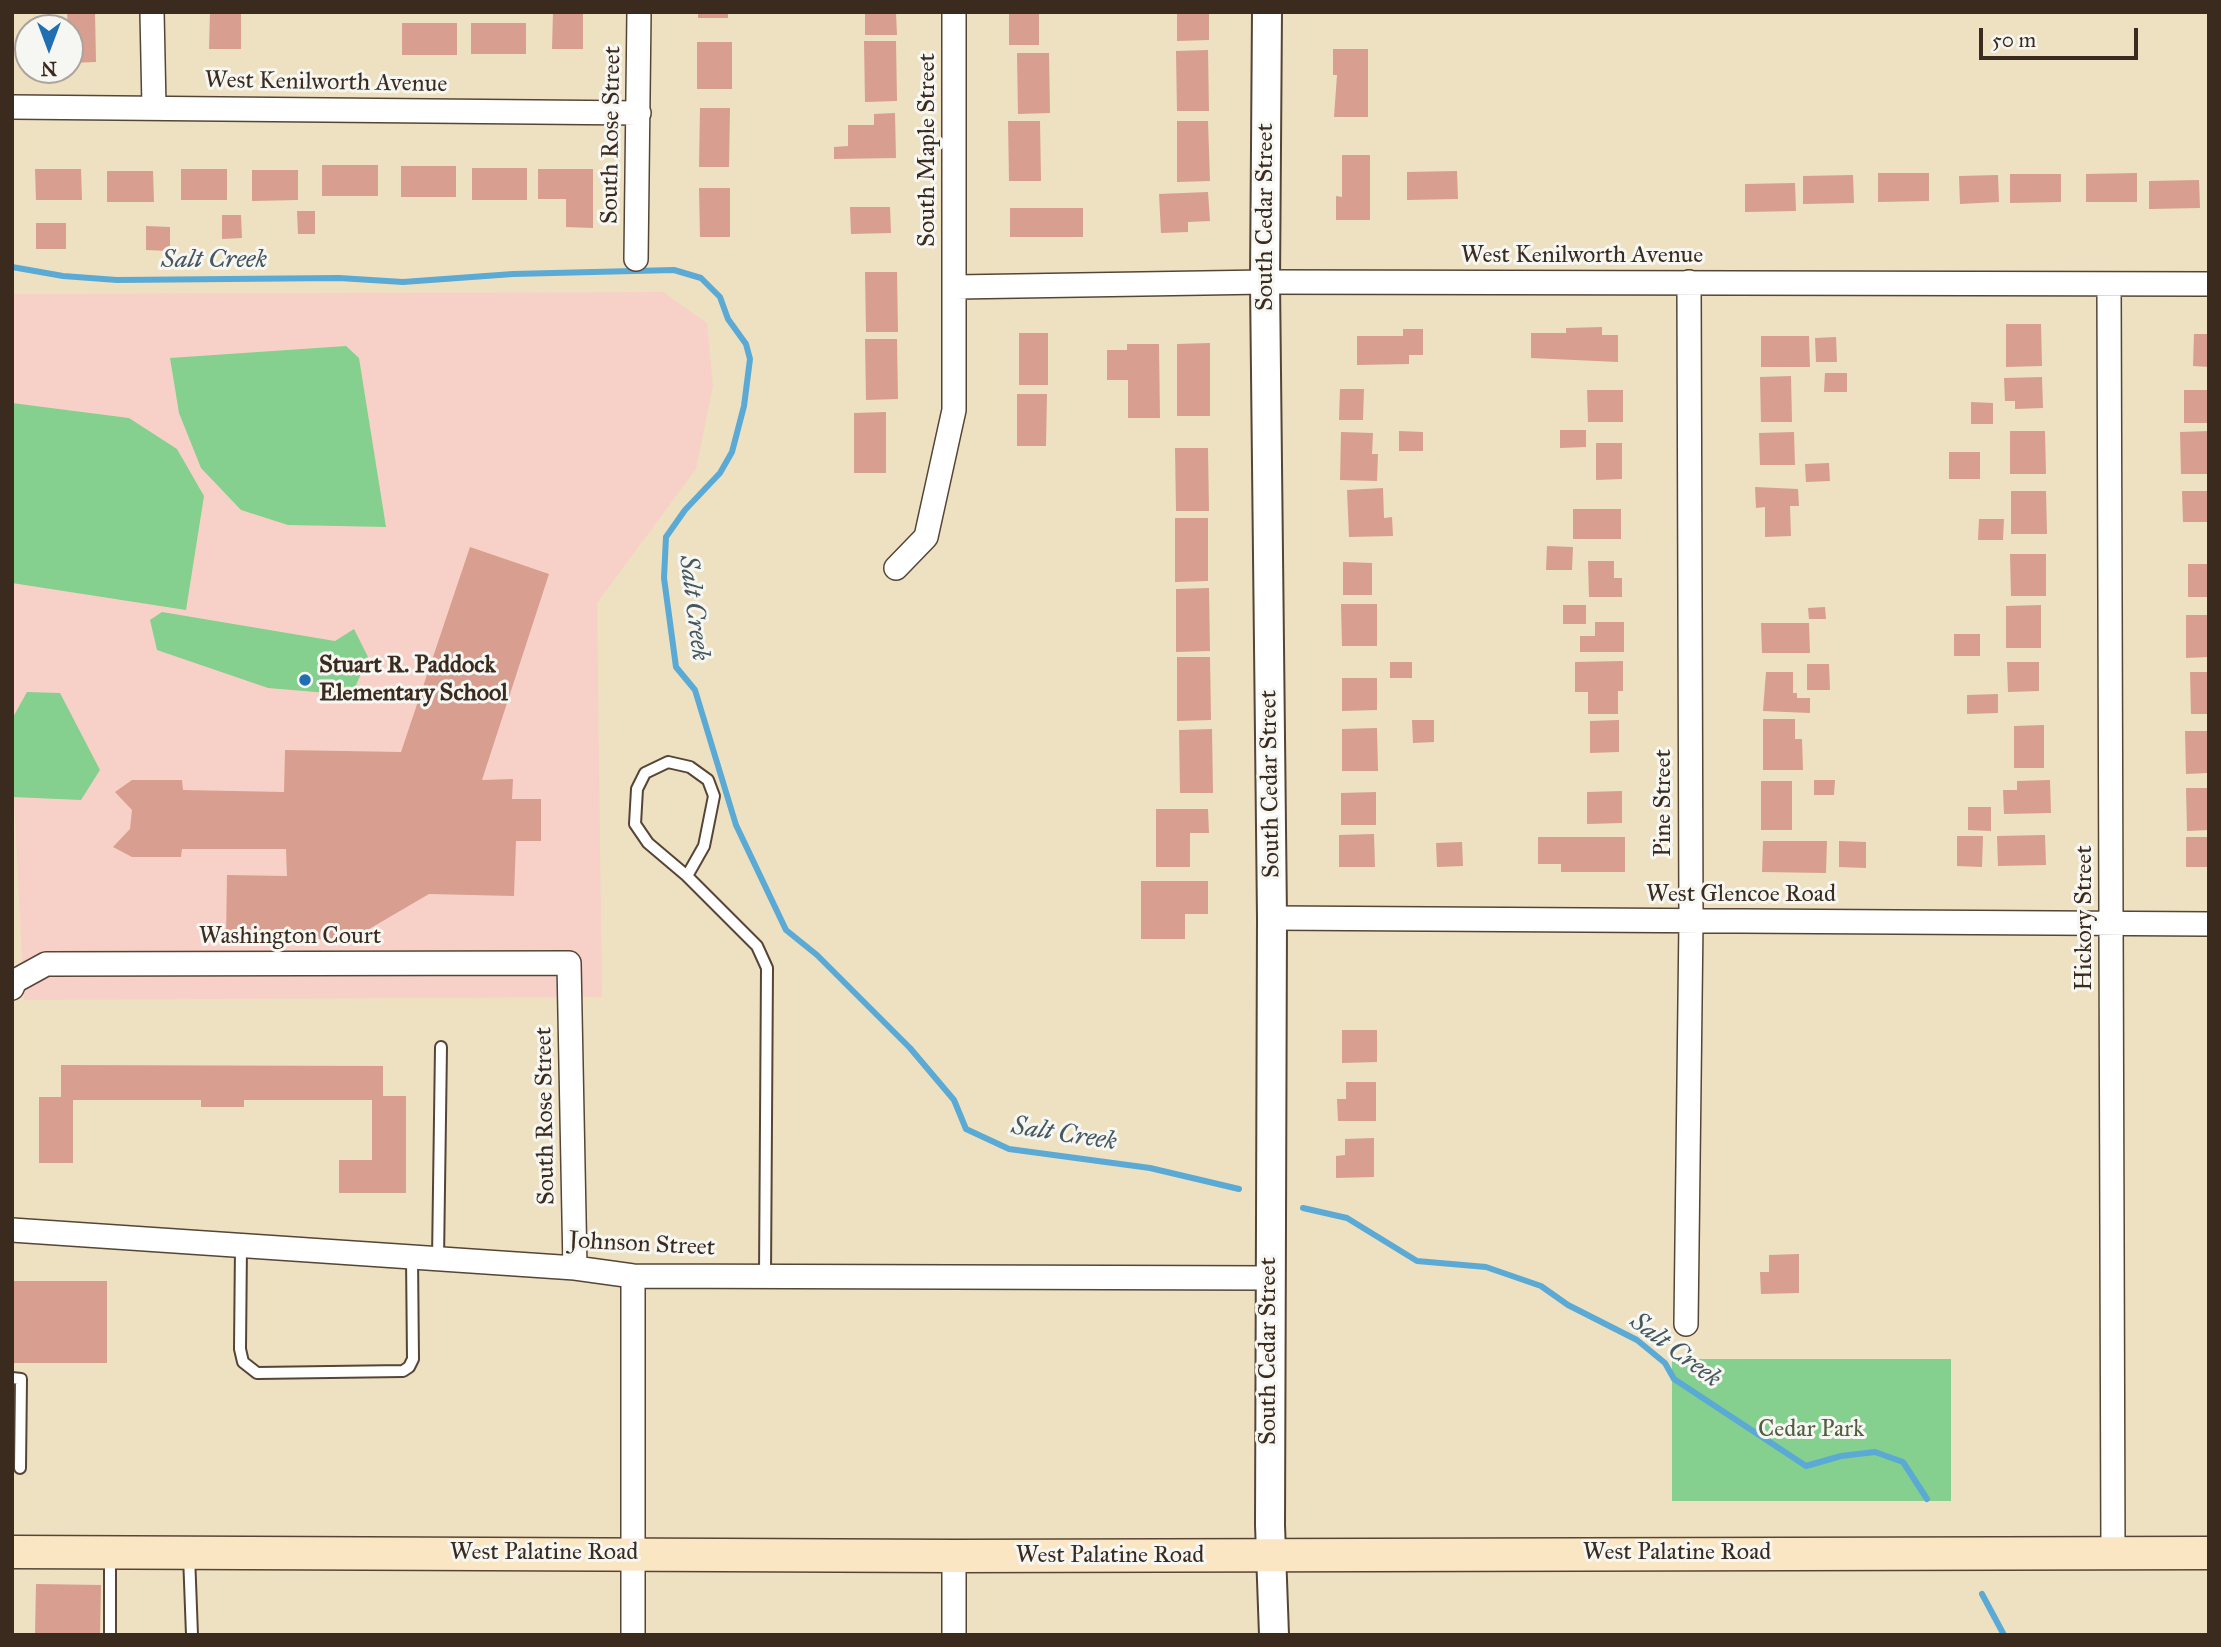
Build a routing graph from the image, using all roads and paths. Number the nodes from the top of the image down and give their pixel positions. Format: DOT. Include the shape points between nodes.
graph roads {
  1 [pos="152,12"];
  2 [pos="639,12"];
  3 [pos="954,12"];
  4 [pos="1267,12"];
  5 [pos="12,107"];
  6 [pos="154,107"];
  7 [pos="639,113"];
  8 [pos="636,259"];
  9 [pos="1265,282"];
  10 [pos="1689,282"];
  11 [pos="2109,284"];
  12 [pos="2209,284"];
  13 [pos="956,287"];
  14 [pos="896,568"];
  15 [pos="687,876"];
  16 [pos="1272,918"];
  17 [pos="1691,921"];
  18 [pos="2111,923"];
  19 [pos="2209,924"];
  20 [pos="569,963"];
  21 [pos="14,985"];
  22 [pos="441,1047"];
  23 [pos="12,1230"];
  24 [pos="241,1245"];
  25 [pos="412,1257"];
  26 [pos="438,1259"];
  27 [pos="575,1268"];
  28 [pos="633,1276"];
  29 [pos="765,1276"];
  30 [pos="1269,1278"];
  31 [pos="1686,1324"];
  32 [pos="12,1378"];
  33 [pos="20,1468"];
  34 [pos="12,1552"];
  35 [pos="110,1552"];
  36 [pos="189,1552"];
  37 [pos="632,1553"];
  38 [pos="2113,1553"];
  39 [pos="2209,1553"];
  40 [pos="954,1556"];
  41 [pos="1270,1556"];
  42 [pos="110,1635"];
  43 [pos="192,1635"];
  44 [pos="634,1635"];
  45 [pos="954,1635"];
  46 [pos="1274,1635"];
  1 -- 6 [label="street"];
  2 -- 7 [label="street, South Rose Street"];
  3 -- 13 [label="street, South Maple Street"];
  4 -- 9 [label="street, South Cedar Street"];
  5 -- 6 [label="street, West Kenilworth Avenue"];
  6 -- 7 [label="street, West Kenilworth Avenue"];
  7 -- 8 [label="street, South Rose Street"];
  9 -- 10 [label="street, West Kenilworth Avenue"];
  9 -- 13 [label="street, West Kenilworth Avenue"];
  9 -- 16 [label="street, South Cedar Street"];
  10 -- 11 [label="street, West Kenilworth Avenue"];
  10 -- 17 [label="street, Pine Street"];
  11 -- 12 [label="street, West Kenilworth Avenue"];
  11 -- 18 [label="street, Hickory Street"];
  13 -- 14 [label="street, South Maple Street" via="954,410 926,537"];
  15 -- 15 [label="lane" via="704,846 714,796 708,780 691,767 668,762 645,773 637,789 635,824 649,843"];
  15 -- 29 [label="lane" via="757,946 766,968"];
  16 -- 17 [label="street, West Glencoe Road"];
  16 -- 30 [label="street, South Cedar Street"];
  17 -- 18 [label="street, West Glencoe Road"];
  17 -- 31 [label="street, Pine Street"];
  18 -- 19 [label="street, West Glencoe Road"];
  18 -- 38 [label="street, Hickory Street"];
  20 -- 21 [label="street, Washington Court" via="46,964"];
  20 -- 27 [label="street, South Rose Street"];
  22 -- 26 [label="lane"];
  23 -- 24 [label="street, Johnson Street"];
  24 -- 25 [label="street, Johnson Street"];
  24 -- 25 [label="lane" via="240,1349 247,1369 257,1373 403,1371 409,1367 413,1359"];
  25 -- 26 [label="street, Johnson Street"];
  26 -- 27 [label="street, Johnson Street"];
  27 -- 28 [label="street, Johnson Street"];
  28 -- 29 [label="street, Johnson Street"];
  28 -- 37 [label="street"];
  29 -- 30 [label="street, Johnson Street"];
  30 -- 41 [label="street, South Cedar Street"];
  32 -- 33 [label="lane" via="21,1379"];
  34 -- 35 [label="main road, West Palatine Road"];
  35 -- 36 [label="main road, West Palatine Road"];
  35 -- 42 [label="lane"];
  36 -- 37 [label="main road, West Palatine Road"];
  36 -- 43 [label="lane"];
  37 -- 40 [label="main road, West Palatine Road"];
  37 -- 44 [label="street"];
  38 -- 39 [label="main road, West Palatine Road"];
  38 -- 41 [label="main road, West Palatine Road"];
  40 -- 41 [label="main road, West Palatine Road"];
  40 -- 45 [label="street"];
  41 -- 46 [label="street, South Cedar Street"];
}
